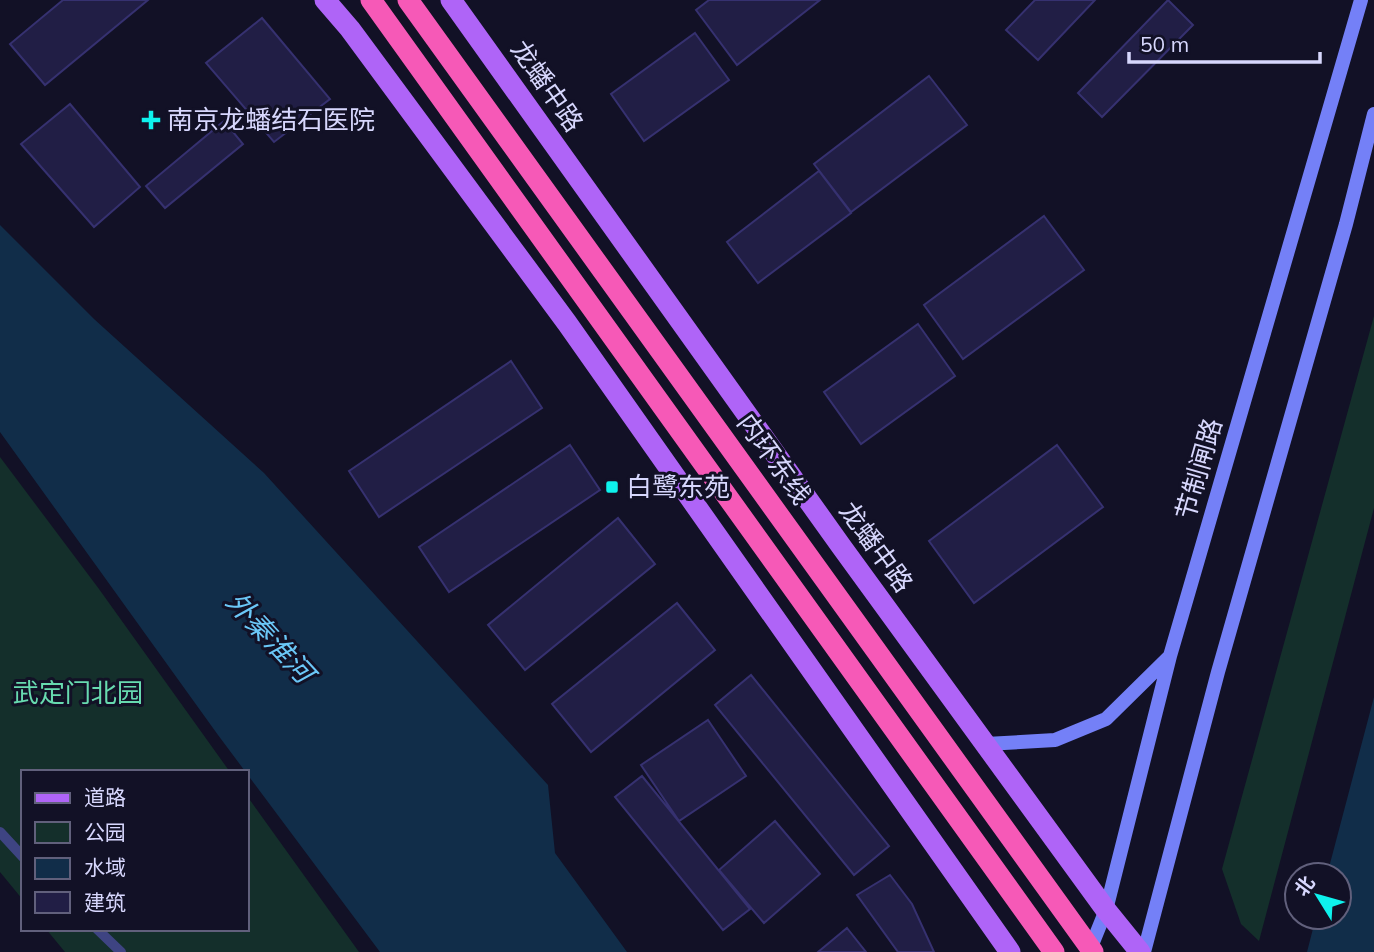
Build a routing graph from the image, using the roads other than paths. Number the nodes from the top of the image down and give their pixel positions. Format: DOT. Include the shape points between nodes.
graph roads {
  1 [pos="325,0"];
  2 [pos="371,0"];
  3 [pos="408,0"];
  4 [pos="452,0"];
  5 [pos="1361,0"];
  6 [pos="1374,114"];
  7 [pos="1170,656"];
  8 [pos="986,744"];
  9 [pos="0,832"];
  10 [pos="21,855"];
  11 [pos="1106,910"];
  12 [pos="99,931"];
  13 [pos="121,952"];
  14 [pos="1010,952"];
  15 [pos="1054,952"];
  16 [pos="1091,952"];
  17 [pos="1142,952"];
  1 -- 14 [label="main road" via="567,323"];
  2 -- 15 [label="highway"];
  3 -- 16 [label="highway, 内环东线, bridge"];
  4 -- 8 [label="main road, 龙蟠中路"];
  5 -- 7 [label="main road, 节制闸路"];
  6 -- 17 [label="main road"];
  7 -- 8 [label="main road" via="1106,719 1055,740"];
  7 -- 11 [label="main road, 节制闸路"];
  8 -- 11 [label="main road, 龙蟠中路"];
  9 -- 10 [label="lane"];
  11 -- 16 [label="main road, 节制闸路"];
  11 -- 17 [label="main road, 龙蟠中路"];
  12 -- 13 [label="lane"];
}
